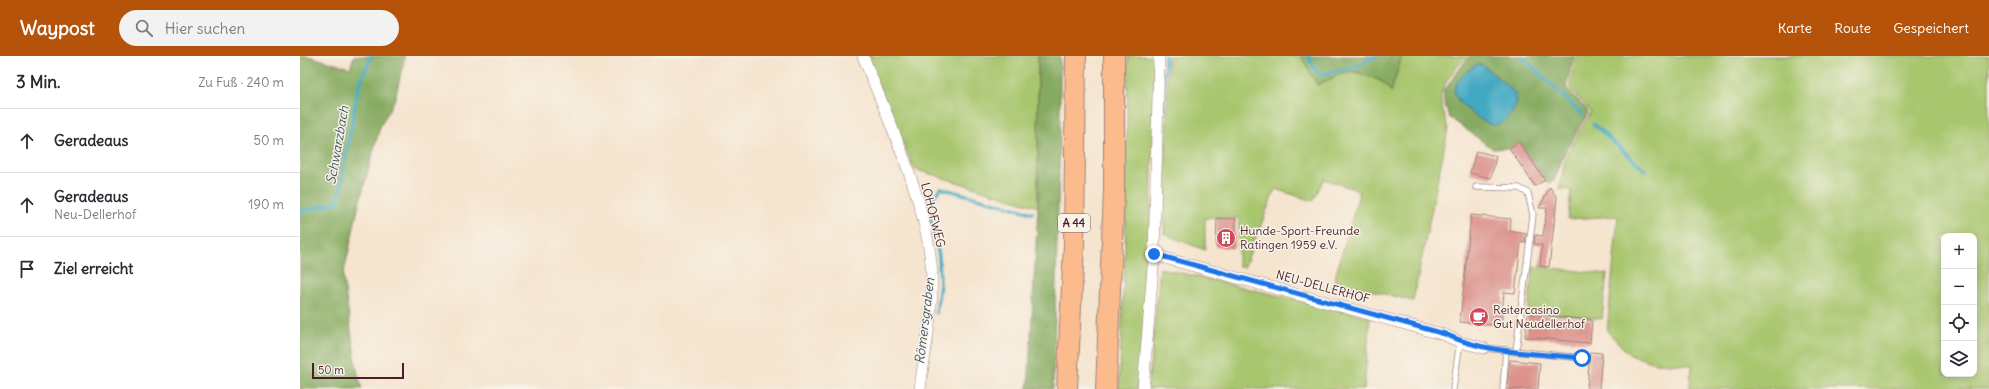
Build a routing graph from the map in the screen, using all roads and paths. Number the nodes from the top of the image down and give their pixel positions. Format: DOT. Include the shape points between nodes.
graph roads {
  1 [pos="863,56"];
  2 [pos="1076,56"];
  3 [pos="1114,56"];
  4 [pos="1159,56"];
  5 [pos="1476,187"];
  6 [pos="1154,254"];
  7 [pos="1460,342"];
  8 [pos="1484,348"];
  9 [pos="1506,350"];
  10 [pos="1516,351"];
  11 [pos="1582,358"];
  12 [pos="920,389"];
  13 [pos="1067,389"];
  14 [pos="1106,389"];
  15 [pos="1143,389"];
  16 [pos="1453,389"];
  17 [pos="1503,389"];
  1 -- 12 [label="street, LOHOFWEG" via="913,184 928,244 932,295"];
  2 -- 13 [label="highway, A 44" via="1074,245"];
  3 -- 14 [label="highway" via="1114,191"];
  4 -- 6 [label="street"];
  5 -- 10 [label="lane" via="1519,188 1528,193 1531,200 1533,215"];
  6 -- 7 [label="street, NEU-DELLERHOF" via="1445,334"];
  6 -- 15 [label="street"];
  7 -- 8 [label="street, NEU-DELLERHOF"];
  7 -- 16 [label="lane"];
  8 -- 9 [label="lane"];
  9 -- 10 [label="lane"];
  9 -- 17 [label="lane"];
  10 -- 11 [label="lane"];
}
